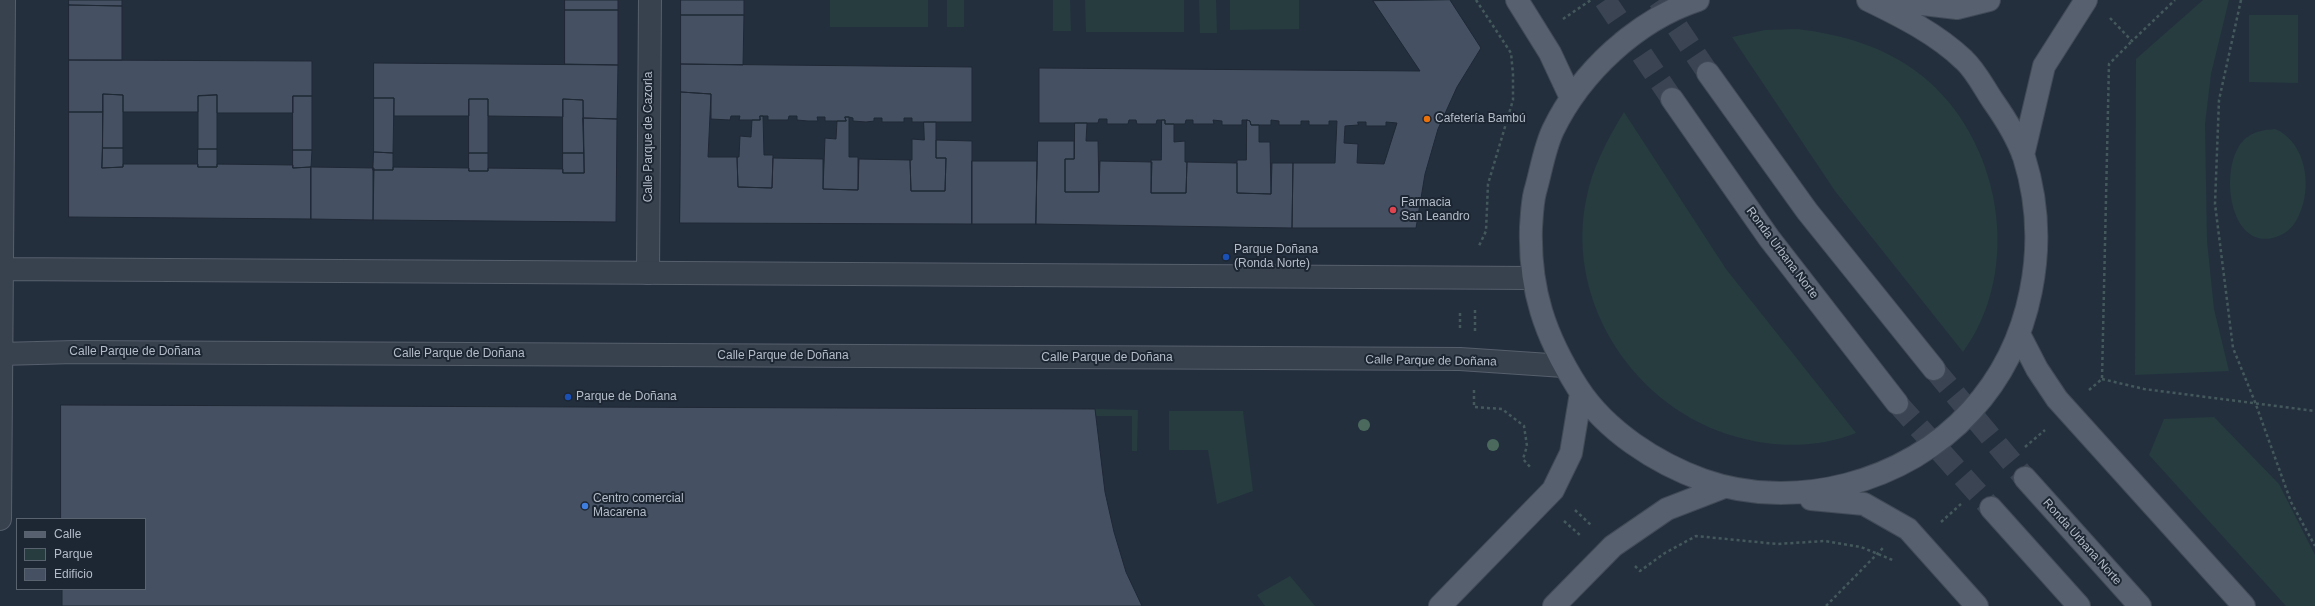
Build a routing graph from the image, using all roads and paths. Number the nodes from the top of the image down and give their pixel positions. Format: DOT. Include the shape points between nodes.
graph roads {
  1 [pos="4,0"];
  2 [pos="650,0"];
  3 [pos="1476,0"];
  4 [pos="1517,0"];
  5 [pos="1591,0"];
  6 [pos="1698,0"];
  7 [pos="1868,0"];
  8 [pos="1889,0"];
  9 [pos="1990,0"];
  10 [pos="2086,0"];
  11 [pos="2175,0"];
  12 [pos="2241,0"];
  13 [pos="1561,20"];
  14 [pos="2113,21"];
  15 [pos="2132,41"];
  16 [pos="1511,53"];
  17 [pos="1708,73"];
  18 [pos="1571,98"];
  19 [pos="1672,98"];
  20 [pos="2023,155"];
  21 [pos="1,269"];
  22 [pos="648,273"];
  23 [pos="1532,278"];
  24 [pos="1460,313"];
  25 [pos="2019,334"];
  26 [pos="1460,335"];
  27 [pos="1,354"];
  28 [pos="1564,366"];
  29 [pos="1934,369"];
  30 [pos="1581,393"];
  31 [pos="2256,402"];
  32 [pos="1897,403"];
  33 [pos="2315,411"];
  34 [pos="2025,478"];
  35 [pos="1724,487"];
  36 [pos="1762,494"];
  37 [pos="1991,508"];
  38 [pos="1559,516"];
  39 [pos="0,519"];
  40 [pos="1585,540"];
  41 [pos="1887,546"];
  42 [pos="2315,546"];
  43 [pos="1440,606"];
  44 [pos="1554,606"];
  45 [pos="1826,606"];
  46 [pos="1978,606"];
  47 [pos="2079,606"];
  48 [pos="2140,606"];
  49 [pos="2244,606"];
  1 -- 21 [label="street"];
  2 -- 22 [label="street, Calle Parque de Cazorla"];
  3 -- 16 [label="path"];
  4 -- 18 [label="main road" via="1550,53"];
  5 -- 13 [label="path"];
  6 -- 18 [label="main road" via="1657,18 1625,41 1592,71"];
  7 -- 20 [label="main road" via="1902,16 1966,61 2008,122"];
  8 -- 9 [label="main road" via="1957,8"];
  10 -- 20 [label="main road" via="2044,66"];
  11 -- 15 [label="path"];
  12 -- 31 [label="path" via="2219,100 2215,204 2233,348"];
  14 -- 15 [label="path"];
  15 -- 31 [label="path" via="2109,64 2102,379 2144,389"];
  17 -- 29 [label="main road" via="1807,211"];
  18 -- 23 [label="main road" via="1552,133 1532,202"];
  19 -- 32 [label="main road, Ronda Urbana Norte" via="1769,238"];
  20 -- 25 [label="main road" via="2037,232 2028,304"];
  21 -- 22 [label="street"];
  21 -- 27 [label="street"];
  22 -- 23 [label="street"];
  23 -- 28 [label="main road" via="1541,315"];
  24 -- 26 [label="path"];
  25 -- 36 [label="main road" via="1995,380 1971,411 1943,437 1912,458 1876,476 1836,487 1800,493"];
  25 -- 49 [label="main road" via="2036,368 2057,399"];
  27 -- 28 [label="street, Calle Parque de Doñana" via="75,352 1460,359"];
  27 -- 39 [label="street"];
  28 -- 30 [label="main road"];
  30 -- 35 [label="main road" via="1624,437 1656,459 1688,475"];
  30 -- 43 [label="main road" via="1571,453 1553,490"];
  31 -- 33 [label="path"];
  31 -- 42 [label="path" via="2291,502"];
  34 -- 48 [label="main road, Ronda Urbana Norte"];
  35 -- 36 [label="main road"];
  35 -- 44 [label="main road" via="1667,509 1619,542"];
  36 -- 46 [label="main road" via="1864,504 1908,529"];
  37 -- 47 [label="main road"];
  38 -- 40 [label="path"];
  41 -- 45 [label="path"];
}
